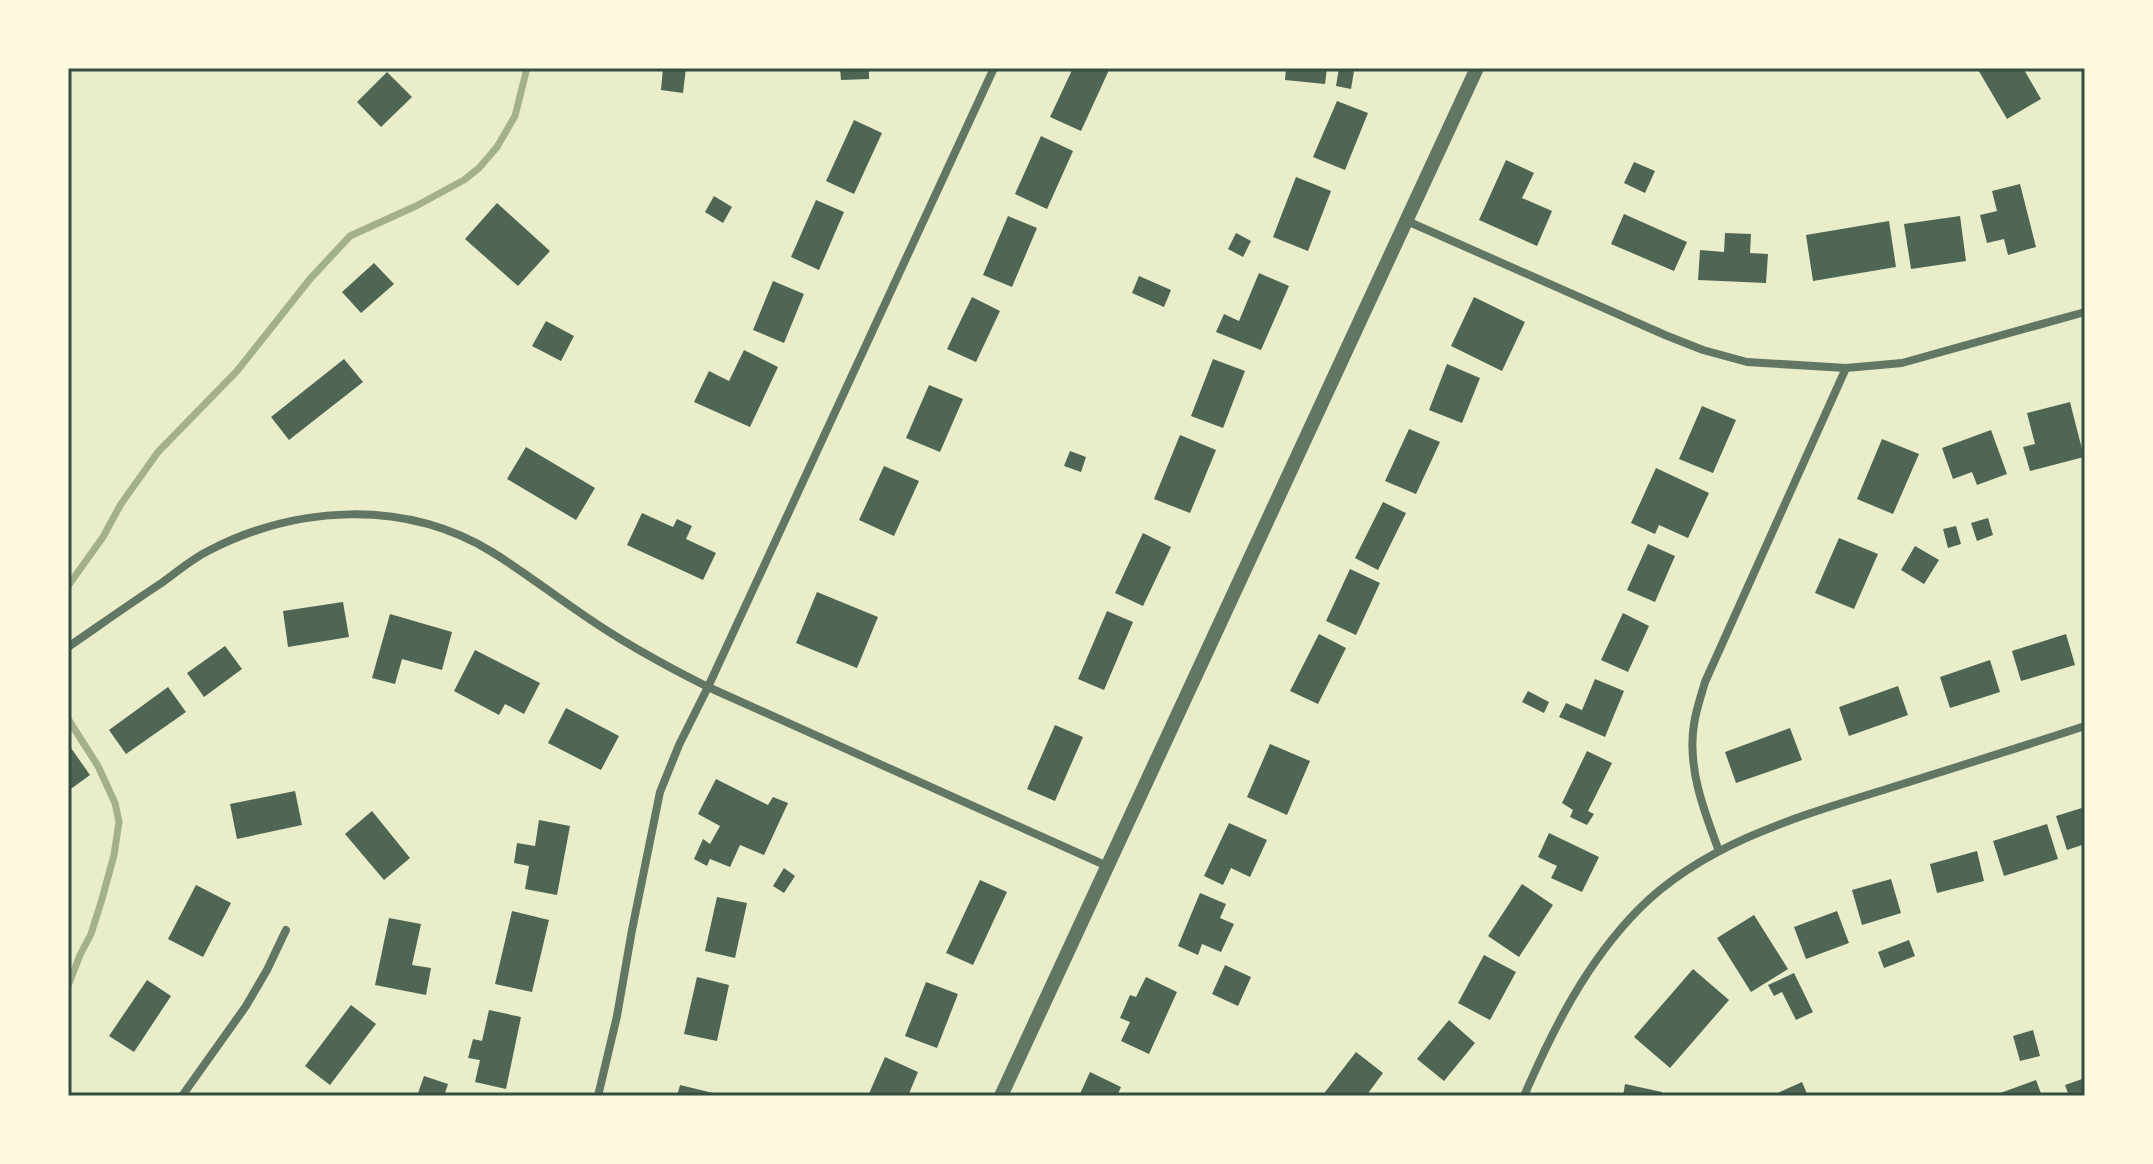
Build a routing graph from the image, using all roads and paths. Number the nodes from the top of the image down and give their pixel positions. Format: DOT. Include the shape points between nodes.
graph roads {
  1 [pos="994,68"];
  2 [pos="1477,68"];
  3 [pos="1407,221"];
  4 [pos="2085,312"];
  5 [pos="1846,368"];
  6 [pos="68,647"];
  7 [pos="708,687"];
  8 [pos="2085,726"];
  9 [pos="1719,851"];
  10 [pos="1107,866"];
  11 [pos="286,930"];
  12 [pos="182,1096"];
  13 [pos="598,1096"];
  14 [pos="1001,1096"];
  15 [pos="1524,1096"];
  1 -- 7 [label="street"];
  2 -- 3 [label="street"];
  3 -- 5 [label="street" via="1703,350 1747,362"];
  3 -- 10 [label="street"];
  4 -- 5 [label="street" via="1902,363"];
  5 -- 9 [label="street" via="1705,682 1694,724 1693,766"];
  6 -- 7 [label="street" via="206,552 244,534 283,522 355,513 445,530 491,551 583,615"];
  7 -- 10 [label="street"];
  7 -- 13 [label="street" via="660,792"];
  8 -- 9 [label="street" via="1795,818"];
  9 -- 15 [label="street" via="1639,910 1599,957 1567,1006"];
  10 -- 14 [label="street"];
  11 -- 12 [label="street" via="246,1006"];
}
